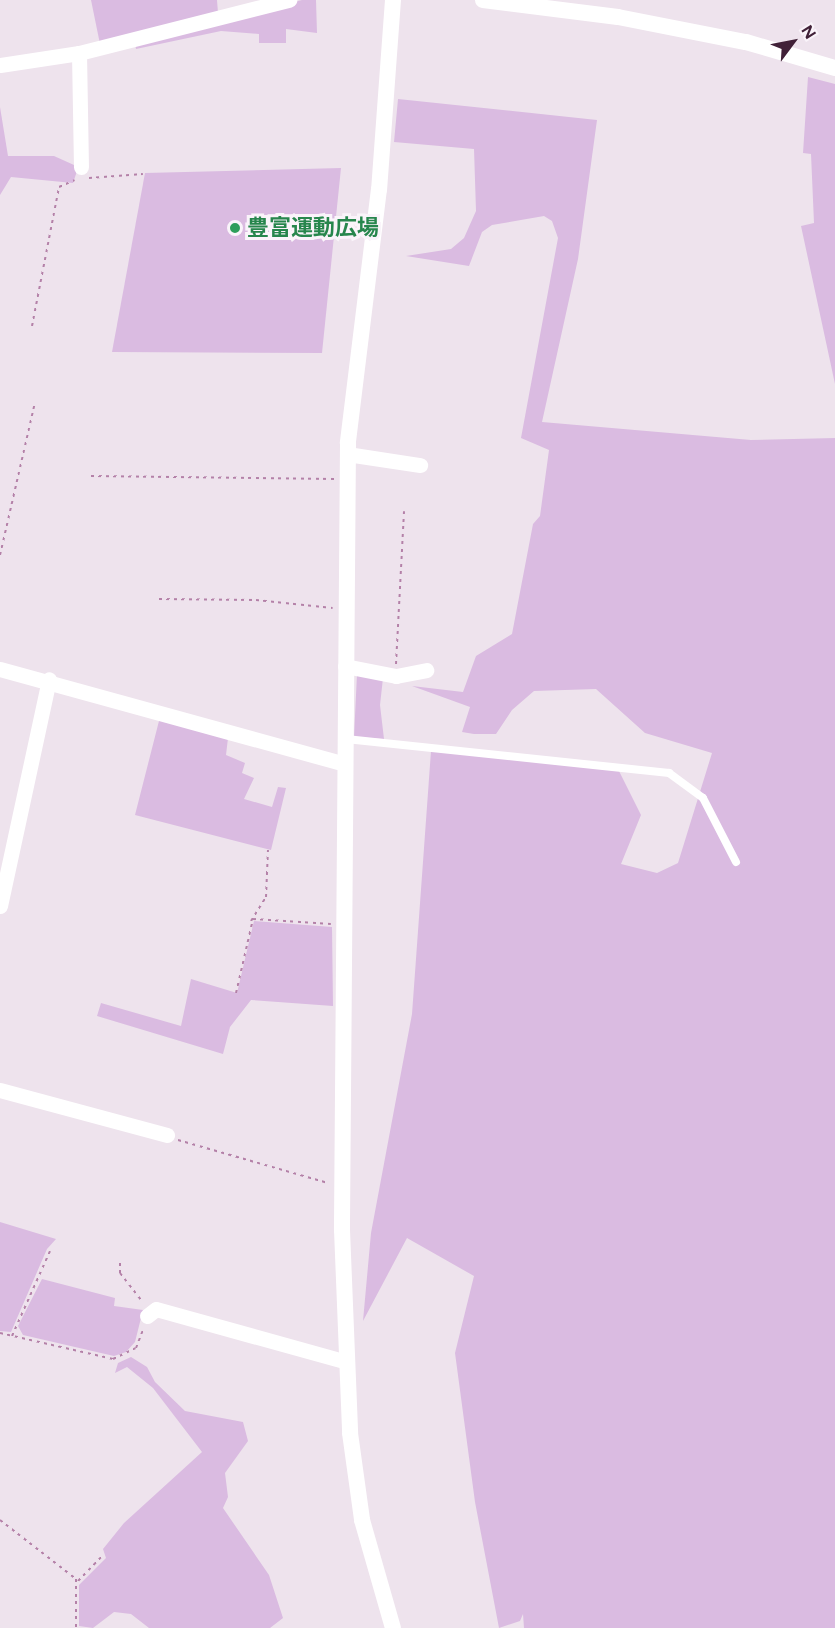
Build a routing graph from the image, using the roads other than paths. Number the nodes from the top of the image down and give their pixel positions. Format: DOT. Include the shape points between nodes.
graph roads {
  1 [pos="289,0"];
  2 [pos="393,0"];
  3 [pos="483,0"];
  4 [pos="79,53"];
  5 [pos="0,65"];
  6 [pos="835,68"];
  7 [pos="81,167"];
  8 [pos="347,454"];
  9 [pos="420,465"];
  10 [pos="345,666"];
  11 [pos="0,669"];
  12 [pos="426,670"];
  13 [pos="49,679"];
  14 [pos="344,739"];
  15 [pos="344,764"];
  16 [pos="736,862"];
  17 [pos="0,906"];
  18 [pos="0,1090"];
  19 [pos="167,1135"];
  20 [pos="148,1313"];
  21 [pos="344,1361"];
  22 [pos="393,1628"];
  1 -- 4 [label="street"];
  2 -- 8 [label="street" via="379,189 350,400"];
  3 -- 6 [label="street" via="618,17 746,42"];
  4 -- 5 [label="street"];
  4 -- 7 [label="street"];
  8 -- 9 [label="street"];
  8 -- 10 [label="street"];
  10 -- 12 [label="street" via="396,676"];
  10 -- 14 [label="street"];
  11 -- 13 [label="street"];
  13 -- 15 [label="street"];
  13 -- 17 [label="street"];
  14 -- 15 [label="street"];
  14 -- 16 [label="lane" via="669,773 703,798"];
  15 -- 21 [label="street"];
  18 -- 19 [label="street"];
  20 -- 21 [label="street"];
  21 -- 22 [label="street" via="362,1520"];
}
